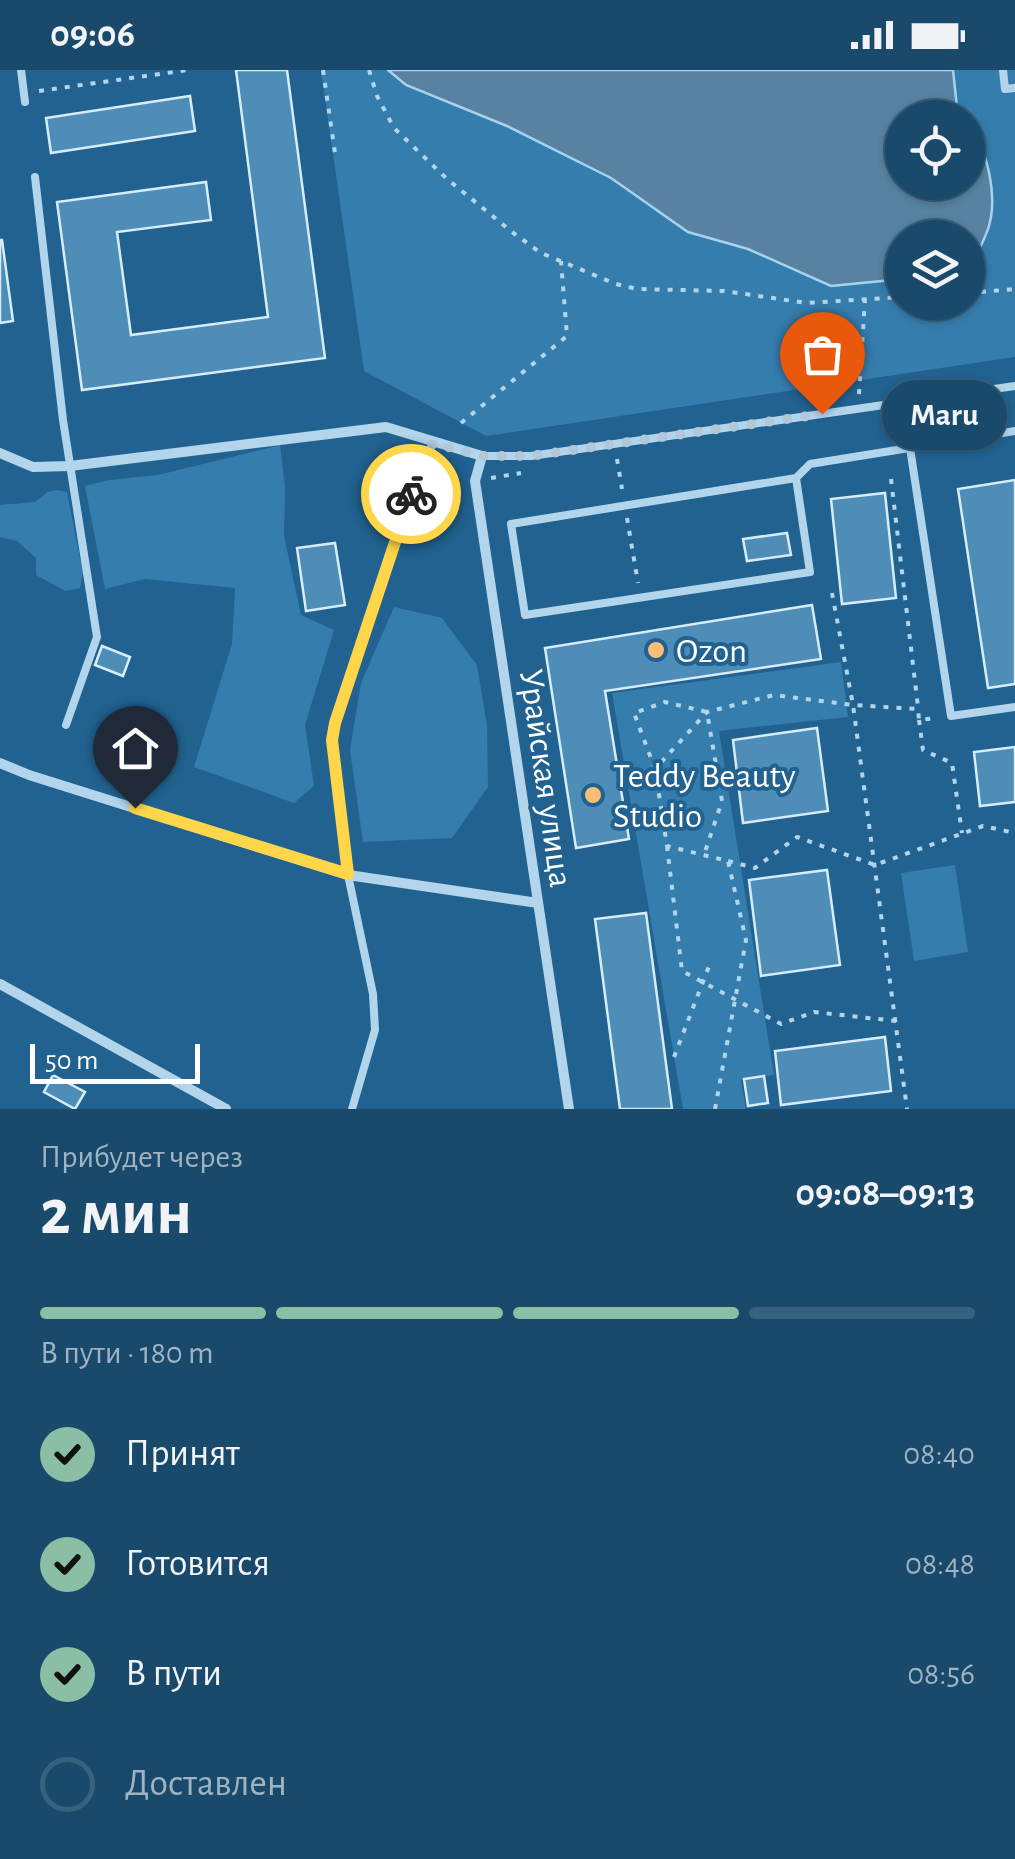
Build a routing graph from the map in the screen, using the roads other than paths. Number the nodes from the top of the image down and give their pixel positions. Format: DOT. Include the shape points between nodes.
graph roads {
  1 [pos="20,70"];
  2 [pos="1004,70"];
  3 [pos="1015,88"];
  4 [pos="25,102"];
  5 [pos="35,177"];
  6 [pos="1015,386"];
  7 [pos="1015,432"];
  8 [pos="433,443"];
  9 [pos="910,448"];
  10 [pos="0,453"];
  11 [pos="482,456"];
  12 [pos="70,466"];
  13 [pos="796,478"];
  14 [pos="1015,707"];
  15 [pos="66,725"];
  16 [pos="3,764"];
  17 [pos="0,778"];
  18 [pos="348,874"];
  19 [pos="538,903"];
  20 [pos="0,984"];
  21 [pos="226,1109"];
  22 [pos="352,1109"];
  23 [pos="568,1109"];
  1 -- 4 [label="lane"];
  2 -- 3 [label="lane" via="1005,89"];
  5 -- 12 [label="lane"];
  6 -- 11 [label="lane" via="531,456"];
  7 -- 9 [label="lane"];
  8 -- 11 [label="street"];
  8 -- 12 [label="street" via="386,427"];
  8 -- 18 [label="lane" via="335,723"];
  9 -- 13 [label="lane" via="810,464"];
  9 -- 14 [label="lane" via="952,716"];
  10 -- 12 [label="street" via="33,467"];
  11 -- 19 [label="street, Урайская улица" via="475,481"];
  12 -- 15 [label="lane" via="97,637"];
  13 -- 13 [label="lane" via="810,572 525,615 511,524"];
  16 -- 17 [label="street"];
  16 -- 18 [label="street"];
  18 -- 19 [label="street"];
  18 -- 22 [label="lane" via="376,1030"];
  19 -- 23 [label="street, Урайская улица"];
  20 -- 21 [label="street"];
}
